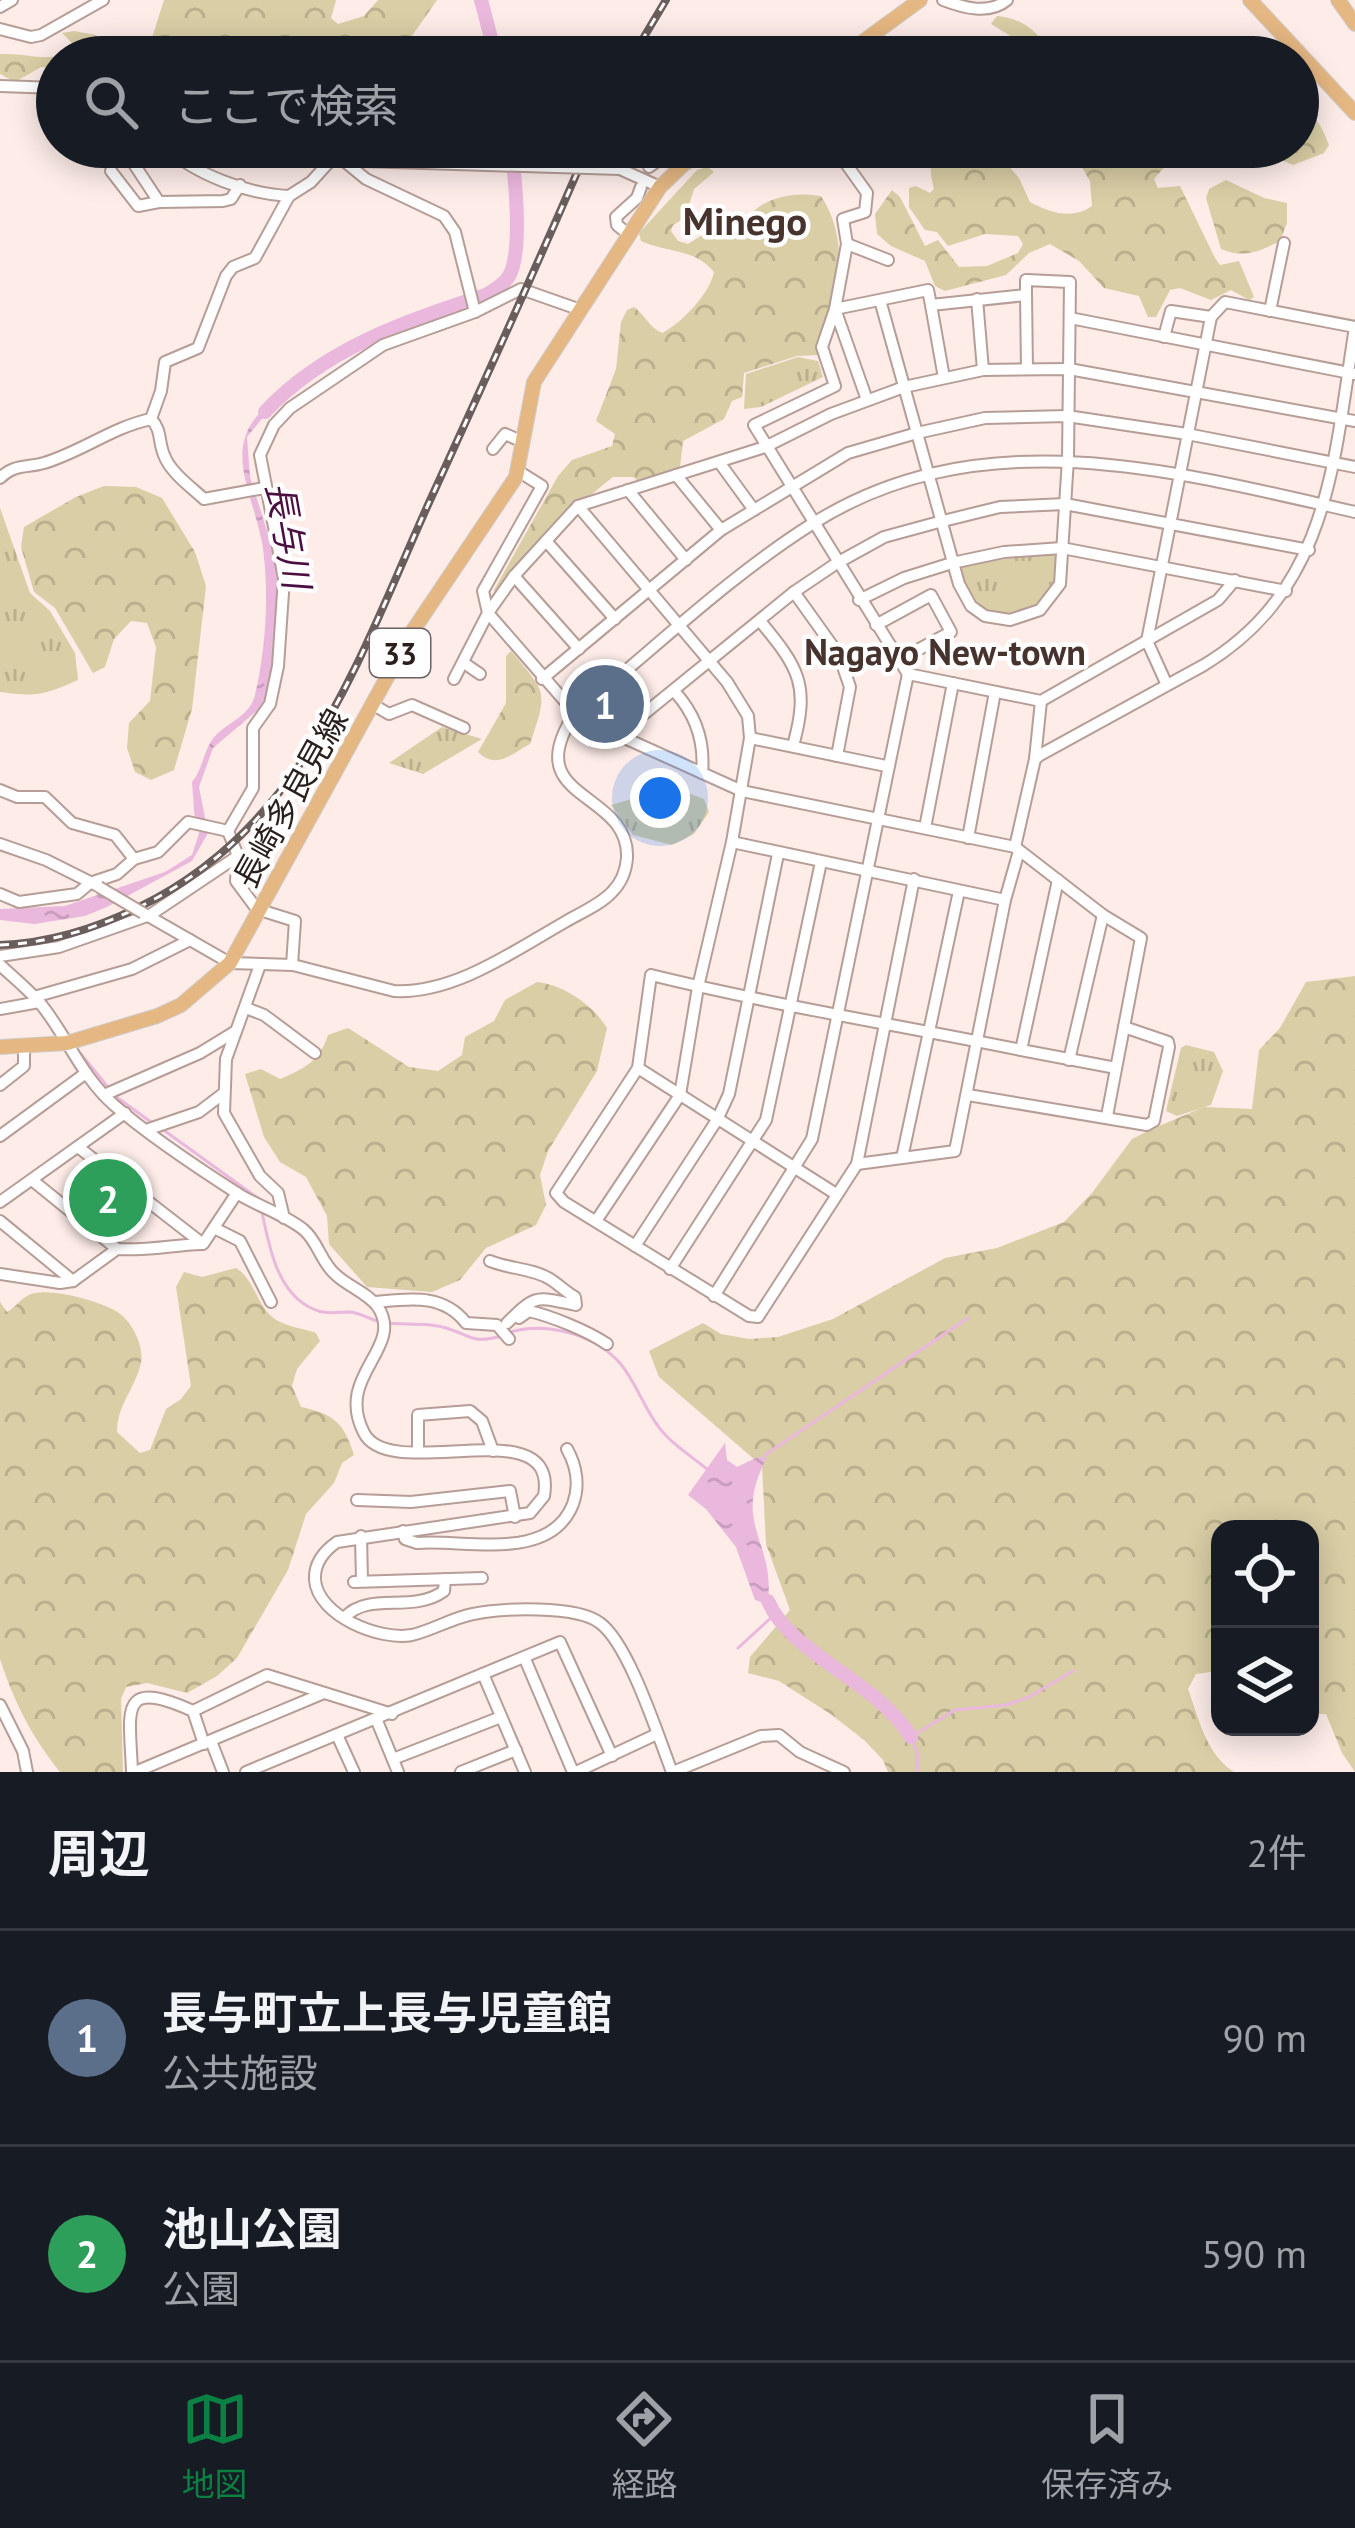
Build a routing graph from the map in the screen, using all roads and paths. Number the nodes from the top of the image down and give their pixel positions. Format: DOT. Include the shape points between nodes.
graph roads {
  1 [pos="12,0"];
  2 [pos="103,0"];
  3 [pos="920,0"];
  4 [pos="943,0"];
  5 [pos="1007,0"];
  6 [pos="1250,0"];
  7 [pos="1338,0"];
  8 [pos="0,7"];
  9 [pos="1355,25"];
  10 [pos="0,29"];
  11 [pos="871,36"];
  12 [pos="1283,36"];
  13 [pos="1319,74"];
  14 [pos="0,86"];
  15 [pos="36,87"];
  16 [pos="1355,113"];
  17 [pos="137,168"];
  18 [pos="195,168"];
  19 [pos="328,168"];
  20 [pos="350,168"];
  21 [pos="587,168"];
  22 [pos="680,168"];
  23 [pos="849,168"];
  24 [pos="111,171"];
  25 [pos="240,185"];
  26 [pos="641,187"];
  27 [pos="659,188"];
  28 [pos="289,196"];
  29 [pos="159,202"];
  30 [pos="627,233"];
  31 [pos="1284,243"];
  32 [pos="847,244"];
  33 [pos="888,260"];
  34 [pos="1026,295"];
  35 [pos="977,299"];
  36 [pos="880,300"];
  37 [pos="931,304"];
  38 [pos="578,309"];
  39 [pos="836,309"];
  40 [pos="474,310"];
  41 [pos="1270,311"];
  42 [pos="1211,317"];
  43 [pos="1070,318"];
  44 [pos="1164,337"];
  45 [pos="1206,345"];
  46 [pos="1027,369"];
  47 [pos="1069,369"];
  48 [pos="983,370"];
  49 [pos="1352,374"];
  50 [pos="944,378"];
  51 [pos="904,387"];
  52 [pos="1196,389"];
  53 [pos="867,400"];
  54 [pos="1066,416"];
  55 [pos="1340,417"];
  56 [pos="151,419"];
  57 [pos="1355,421"];
  58 [pos="917,433"];
  59 [pos="1186,434"];
  60 [pos="524,442"];
  61 [pos="765,447"];
  62 [pos="493,449"];
  63 [pos="1068,459"];
  64 [pos="719,462"];
  65 [pos="1331,462"];
  66 [pos="1355,467"];
  67 [pos="518,470"];
  68 [pos="676,475"];
  69 [pos="927,476"];
  70 [pos="1178,476"];
  71 [pos="0,478"];
  72 [pos="792,486"];
  73 [pos="262,489"];
  74 [pos="628,490"];
  75 [pos="1065,504"];
  76 [pos="1322,504"];
  77 [pos="578,506"];
  78 [pos="754,510"];
  79 [pos="1355,512"];
  80 [pos="939,522"];
  81 [pos="1172,522"];
  82 [pos="812,523"];
  83 [pos="721,530"];
  84 [pos="546,541"];
  85 [pos="1062,548"];
  86 [pos="1309,550"];
  87 [pos="686,560"];
  88 [pos="837,563"];
  89 [pos="952,563"];
  90 [pos="1161,565"];
  91 [pos="514,577"];
  92 [pos="1235,580"];
  93 [pos="649,591"];
  94 [pos="1286,591"];
  95 [pos="794,592"];
  96 [pos="860,600"];
  97 [pos="488,613"];
  98 [pos="615,619"];
  99 [pos="760,621"];
  100 [pos="876,625"];
  101 [pos="680,628"];
  102 [pos="1147,641"];
  103 [pos="579,649"];
  104 [pos="899,660"];
  105 [pos="709,662"];
  106 [pos="464,663"];
  107 [pos="480,674"];
  108 [pos="908,674"];
  109 [pos="454,679"];
  110 [pos="542,679"];
  111 [pos="953,683"];
  112 [pos="1167,685"];
  113 [pos="675,692"];
  114 [pos="995,692"];
  115 [pos="1041,701"];
  116 [pos="372,704"];
  117 [pos="575,713"];
  118 [pos="464,728"];
  119 [pos="619,735"];
  120 [pos="751,738"];
  121 [pos="793,746"];
  122 [pos="836,756"];
  123 [pos="1036,759"];
  124 [pos="886,766"];
  125 [pos="702,772"];
  126 [pos="0,790"];
  127 [pos="742,791"];
  128 [pos="877,819"];
  129 [pos="925,828"];
  130 [pos="228,831"];
  131 [pos="968,838"];
  132 [pos="732,842"];
  133 [pos="0,844"];
  134 [pos="1017,849"];
  135 [pos="778,854"];
  136 [pos="238,856"];
  137 [pos="134,859"];
  138 [pos="821,862"];
  139 [pos="870,868"];
  140 [pos="914,879"];
  141 [pos="1058,880"];
  142 [pos="94,885"];
  143 [pos="959,890"];
  144 [pos="0,894"];
  145 [pos="1005,900"];
  146 [pos="259,911"];
  147 [pos="146,914"];
  148 [pos="1102,915"];
  149 [pos="190,940"];
  150 [pos="0,956"];
  151 [pos="230,963"];
  152 [pos="260,964"];
  153 [pos="0,965"];
  154 [pos="292,965"];
  155 [pos="17,981"];
  156 [pos="0,982"];
  157 [pos="698,987"];
  158 [pos="750,995"];
  159 [pos="37,1000"];
  160 [pos="790,1006"];
  161 [pos="246,1007"];
  162 [pos="0,1009"];
  163 [pos="839,1015"];
  164 [pos="884,1024"];
  165 [pos="1124,1027"];
  166 [pos="238,1030"];
  167 [pos="928,1031"];
  168 [pos="977,1041"];
  169 [pos="67,1042"];
  170 [pos="0,1047"];
  171 [pos="24,1048"];
  172 [pos="1021,1050"];
  173 [pos="315,1053"];
  174 [pos="1070,1060"];
  175 [pos="638,1068"];
  176 [pos="1116,1068"];
  177 [pos="86,1073"];
  178 [pos="0,1084"];
  179 [pos="224,1093"];
  180 [pos="104,1095"];
  181 [pos="680,1095"];
  182 [pos="968,1095"];
  183 [pos="124,1113"];
  184 [pos="1107,1116"];
  185 [pos="717,1120"];
  186 [pos="149,1130"];
  187 [pos="0,1136"];
  188 [pos="754,1143"];
  189 [pos="78,1147"];
  190 [pos="902,1158"];
  191 [pos="856,1164"];
  192 [pos="793,1169"];
  193 [pos="32,1180"];
  194 [pos="238,1193"];
  195 [pos="836,1194"];
  196 [pos="0,1202"];
  197 [pos="284,1219"];
  198 [pos="0,1221"];
  199 [pos="596,1221"];
  200 [pos="214,1228"];
  201 [pos="203,1244"];
  202 [pos="634,1246"];
  203 [pos="116,1250"];
  204 [pos="490,1261"];
  205 [pos="670,1269"];
  206 [pos="0,1274"];
  207 [pos="73,1280"];
  208 [pos="714,1296"];
  209 [pos="271,1302"];
  210 [pos="375,1302"];
  211 [pos="505,1331"];
  212 [pos="608,1344"];
  213 [pos="567,1448"];
  214 [pos="493,1451"];
  215 [pos="418,1452"];
  216 [pos="357,1500"];
  217 [pos="515,1517"];
  218 [pos="403,1532"];
  219 [pos="361,1536"];
  220 [pos="482,1578"];
  221 [pos="445,1580"];
  222 [pos="345,1617"];
  223 [pos="525,1659"];
  224 [pos="483,1674"];
  225 [pos="324,1693"];
  226 [pos="0,1705"];
  227 [pos="193,1712"];
  228 [pos="392,1714"];
  229 [pos="501,1717"];
  230 [pos="377,1720"];
  231 [pos="657,1734"];
  232 [pos="338,1736"];
  233 [pos="207,1743"];
  234 [pos="516,1750"];
  235 [pos="612,1756"];
  236 [pos="396,1766"];
  237 [pos="699,1768"];
  238 [pos="27,1772"];
  239 [pos="134,1772"];
  240 [pos="224,1772"];
  241 [pos="246,1772"];
  242 [pos="354,1772"];
  243 [pos="461,1772"];
  244 [pos="525,1772"];
  245 [pos="574,1772"];
  246 [pos="673,1772"];
  247 [pos="844,1772"];
  1 -- 8 [label="street"];
  2 -- 10 [label="street" via="31,37"];
  3 -- 11 [label="main road"];
  4 -- 5 [label="street" via="978,9"];
  6 -- 12 [label="main road"];
  7 -- 9 [label="main road"];
  13 -- 16 [label="main road"];
  14 -- 15 [label="street"];
  17 -- 29 [label="street"];
  18 -- 25 [label="street"];
  19 -- 28 [label="street"];
  20 -- 40 [label="street" via="444,216"];
  21 -- 27 [label="street, bridge" via="620,169"];
  22 -- 27 [label="main road, 長崎多良見線 / 33"];
  23 -- 32 [label="street" via="867,193 865,212 842,219"];
  24 -- 29 [label="street" via="139,206"];
  25 -- 28 [label="street"];
  25 -- 29 [label="street" via="223,201"];
  26 -- 30 [label="street" via="616,217"];
  27 -- 30 [label="main road, 長崎多良見線 / 33"];
  28 -- 56 [label="street" via="255,258 226,276 198,348 165,362"];
  30 -- 38 [label="main road, 長崎多良見線 / 33"];
  31 -- 41 [label="street"];
  32 -- 33 [label="street"];
  32 -- 39 [label="street"];
  34 -- 35 [label="street"];
  34 -- 43 [label="street" via="1026,280 1070,282"];
  34 -- 46 [label="street"];
  35 -- 37 [label="street"];
  35 -- 48 [label="street"];
  36 -- 37 [label="street" via="928,290"];
  36 -- 39 [label="street"];
  36 -- 51 [label="street"];
  37 -- 50 [label="street"];
  38 -- 40 [label="street" via="526,289"];
  38 -- 60 [label="main road, 長崎多良見線 / 33" via="534,382"];
  39 -- 53 [label="street"];
  39 -- 61 [label="street" via="821,347 835,386 754,425"];
  40 -- 73 [label="street" via="383,345 290,408 260,455"];
  41 -- 42 [label="street" via="1225,302"];
  41 -- 49 [label="street" via="1355,328"];
  42 -- 44 [label="street" via="1171,310"];
  42 -- 45 [label="street"];
  43 -- 44 [label="street"];
  43 -- 47 [label="street"];
  44 -- 45 [label="street"];
  45 -- 49 [label="street"];
  45 -- 52 [label="street"];
  46 -- 47 [label="street"];
  46 -- 48 [label="street"];
  47 -- 52 [label="street"];
  47 -- 54 [label="street"];
  48 -- 50 [label="street"];
  49 -- 55 [label="street"];
  50 -- 51 [label="street"];
  51 -- 53 [label="street"];
  51 -- 58 [label="street"];
  52 -- 55 [label="street"];
  52 -- 59 [label="street"];
  53 -- 61 [label="street"];
  54 -- 58 [label="street" via="986,418"];
  54 -- 59 [label="street"];
  54 -- 63 [label="street"];
  55 -- 57 [label="street"];
  55 -- 65 [label="street"];
  56 -- 71 [label="street"];
  56 -- 73 [label="street" via="172,470 204,499"];
  58 -- 69 [label="street"];
  58 -- 72 [label="street" via="848,453"];
  59 -- 65 [label="street"];
  59 -- 70 [label="street"];
  60 -- 62 [label="street" via="505,434"];
  60 -- 67 [label="main road, 長崎多良見線 / 33"];
  61 -- 64 [label="street"];
  61 -- 72 [label="street"];
  63 -- 69 [label="street"];
  63 -- 70 [label="street"];
  63 -- 75 [label="street"];
  64 -- 68 [label="street"];
  64 -- 78 [label="street"];
  65 -- 66 [label="street"];
  65 -- 76 [label="street"];
  67 -- 97 [label="street" via="542,486 483,591"];
  67 -- 116 [label="main road, 長崎多良見線 / 33"];
  68 -- 74 [label="street"];
  68 -- 83 [label="street"];
  69 -- 80 [label="street"];
  69 -- 82 [label="street"];
  70 -- 76 [label="street"];
  70 -- 81 [label="street"];
  72 -- 78 [label="street"];
  72 -- 82 [label="street"];
  73 -- 130 [label="street" via="284,578 278,666 270,704 254,728 253,788"];
  74 -- 77 [label="street"];
  74 -- 87 [label="street"];
  75 -- 80 [label="street" via="1000,507"];
  75 -- 81 [label="street"];
  75 -- 85 [label="street"];
  76 -- 79 [label="street"];
  76 -- 86 [label="street"];
  77 -- 84 [label="street"];
  77 -- 93 [label="street"];
  78 -- 83 [label="street"];
  80 -- 88 [label="street" via="884,536"];
  80 -- 89 [label="street"];
  81 -- 86 [label="street"];
  81 -- 90 [label="street"];
  82 -- 88 [label="street"];
  82 -- 101 [label="street"];
  83 -- 87 [label="street"];
  84 -- 91 [label="street"];
  84 -- 98 [label="street"];
  85 -- 89 [label="street"];
  85 -- 89 [label="street" via="1054,597 1010,620 971,606"];
  85 -- 90 [label="street"];
  86 -- 94 [label="street"];
  87 -- 93 [label="street"];
  88 -- 95 [label="street"];
  88 -- 96 [label="street"];
  89 -- 96 [label="street"];
  90 -- 92 [label="street"];
  90 -- 102 [label="street"];
  91 -- 97 [label="street"];
  91 -- 103 [label="street"];
  92 -- 94 [label="street"];
  92 -- 102 [label="street" via="1218,600"];
  93 -- 98 [label="street"];
  93 -- 101 [label="street"];
  94 -- 112 [label="street" via="1248,635"];
  95 -- 99 [label="street"];
  95 -- 122 [label="street" via="839,655 850,687"];
  96 -- 100 [label="street"];
  97 -- 106 [label="street"];
  97 -- 110 [label="street"];
  98 -- 103 [label="street"];
  99 -- 105 [label="street"];
  99 -- 121 [label="street" via="798,675 803,709"];
  100 -- 104 [label="street"];
  100 -- 104 [label="street" via="931,595 951,632"];
  101 -- 105 [label="street"];
  101 -- 117 [label="street"];
  102 -- 112 [label="street"];
  102 -- 115 [label="street"];
  103 -- 110 [label="street"];
  104 -- 108 [label="street"];
  105 -- 113 [label="street"];
  105 -- 120 [label="street" via="737,696"];
  106 -- 107 [label="street"];
  106 -- 109 [label="street"];
  108 -- 111 [label="street"];
  108 -- 124 [label="street"];
  110 -- 117 [label="street"];
  111 -- 114 [label="street"];
  111 -- 129 [label="street"];
  112 -- 123 [label="street"];
  113 -- 119 [label="street"];
  113 -- 125 [label="street" via="701,737"];
  114 -- 115 [label="street"];
  114 -- 131 [label="street"];
  115 -- 123 [label="street"];
  116 -- 118 [label="street" via="389,714 412,705"];
  116 -- 146 [label="main road, 長崎多良見線 / 33"];
  117 -- 119 [label="street"];
  117 -- 154 [label="street" via="558,743 560,766 572,789 606,811 625,839 624,873 614,890 488,965 411,992"];
  119 -- 125 [label="street"];
  120 -- 121 [label="street"];
  120 -- 127 [label="street"];
  121 -- 122 [label="street"];
  122 -- 124 [label="street"];
  123 -- 134 [label="street"];
  124 -- 128 [label="street"];
  125 -- 127 [label="street"];
  126 -- 137 [label="street" via="45,797 72,823 116,835"];
  127 -- 128 [label="street"];
  127 -- 132 [label="street"];
  128 -- 129 [label="street"];
  128 -- 139 [label="street"];
  129 -- 131 [label="street"];
  130 -- 136 [label="street"];
  130 -- 137 [label="street" via="188,822 158,852"];
  131 -- 134 [label="street"];
  132 -- 135 [label="street"];
  132 -- 157 [label="street"];
  133 -- 142 [label="street"];
  134 -- 141 [label="street"];
  134 -- 145 [label="street"];
  135 -- 138 [label="street"];
  135 -- 158 [label="street"];
  136 -- 146 [label="street" via="236,881"];
  136 -- 147 [label="street"];
  137 -- 142 [label="street"];
  138 -- 139 [label="street"];
  138 -- 160 [label="street"];
  139 -- 140 [label="street"];
  139 -- 163 [label="street"];
  140 -- 143 [label="street"];
  140 -- 164 [label="street"];
  141 -- 148 [label="street"];
  141 -- 172 [label="street"];
  142 -- 144 [label="street" via="19,902"];
  142 -- 147 [label="street, bridge"];
  143 -- 145 [label="street"];
  143 -- 167 [label="street"];
  145 -- 168 [label="street"];
  146 -- 151 [label="main road, 長崎多良見線 / 33"];
  146 -- 154 [label="street" via="295,920"];
  147 -- 149 [label="street"];
  147 -- 150 [label="street" via="59,947"];
  148 -- 165 [label="street" via="1141,938"];
  148 -- 174 [label="street"];
  149 -- 151 [label="street"];
  149 -- 159 [label="street"];
  151 -- 152 [label="street"];
  151 -- 169 [label="main road, 長崎多良見線 / 33" via="182,1005"];
  152 -- 154 [label="street"];
  152 -- 161 [label="street"];
  153 -- 155 [label="street"];
  155 -- 156 [label="street"];
  155 -- 159 [label="street"];
  157 -- 158 [label="street"];
  157 -- 175 [label="street" via="651,975"];
  157 -- 181 [label="street"];
  158 -- 160 [label="street"];
  158 -- 185 [label="street"];
  159 -- 162 [label="street"];
  159 -- 169 [label="street"];
  160 -- 163 [label="street"];
  160 -- 188 [label="street"];
  161 -- 166 [label="street"];
  161 -- 173 [label="street"];
  163 -- 164 [label="street"];
  163 -- 192 [label="street" via="812,1139"];
  164 -- 167 [label="street"];
  164 -- 191 [label="street"];
  165 -- 176 [label="street"];
  165 -- 184 [label="street" via="1169,1047 1154,1121"];
  166 -- 179 [label="street"];
  166 -- 180 [label="street"];
  167 -- 168 [label="street"];
  167 -- 190 [label="street"];
  168 -- 172 [label="street"];
  168 -- 182 [label="street"];
  169 -- 171 [label="main road, 長崎多良見線 / 33"];
  169 -- 177 [label="street"];
  170 -- 171 [label="main road, 長崎多良見線 / 33"];
  171 -- 178 [label="street" via="24,1066"];
  172 -- 174 [label="street"];
  174 -- 176 [label="street"];
  175 -- 181 [label="street"];
  175 -- 199 [label="street" via="556,1193"];
  176 -- 184 [label="street"];
  177 -- 180 [label="street"];
  177 -- 187 [label="street"];
  179 -- 186 [label="street"];
  179 -- 197 [label="street" via="224,1113 278,1193"];
  180 -- 183 [label="street"];
  181 -- 185 [label="street"];
  181 -- 199 [label="street"];
  182 -- 184 [label="street"];
  182 -- 190 [label="street" via="955,1150"];
  183 -- 186 [label="street"];
  183 -- 189 [label="street"];
  185 -- 188 [label="street"];
  185 -- 202 [label="street"];
  186 -- 194 [label="street"];
  188 -- 192 [label="street"];
  188 -- 205 [label="street"];
  189 -- 193 [label="street"];
  189 -- 201 [label="street"];
  190 -- 191 [label="street"];
  191 -- 195 [label="street"];
  192 -- 195 [label="street"];
  192 -- 208 [label="street"];
  193 -- 196 [label="street"];
  193 -- 203 [label="street"];
  194 -- 197 [label="street"];
  194 -- 200 [label="street"];
  195 -- 208 [label="street" via="758,1317"];
  197 -- 210 [label="street" via="311,1237 338,1277"];
  198 -- 207 [label="street"];
  199 -- 202 [label="street"];
  200 -- 201 [label="street"];
  200 -- 209 [label="street" via="240,1241"];
  201 -- 203 [label="street"];
  202 -- 205 [label="street"];
  203 -- 207 [label="street"];
  204 -- 211 [label="street" via="551,1279 575,1297 576,1304 530,1300"];
  205 -- 208 [label="street"];
  206 -- 207 [label="street"];
  210 -- 211 [label="street" via="426,1297 466,1323"];
  210 -- 215 [label="street" via="384,1322 381,1348 361,1376 360,1418 378,1447"];
  211 -- 212 [label="street" via="529,1311"];
  213 -- 218 [label="street" via="577,1490 565,1520 545,1535 417,1544"];
  214 -- 215 [label="street"];
  214 -- 215 [label="street" via="470,1411 418,1415"];
  214 -- 217 [label="street" via="524,1454 543,1472 538,1506"];
  216 -- 217 [label="street" via="510,1491"];
  217 -- 218 [label="street"];
  218 -- 219 [label="street"];
  219 -- 221 [label="street" via="358,1582"];
  219 -- 222 [label="street" via="327,1549 316,1569 318,1594"];
  220 -- 221 [label="street"];
  221 -- 222 [label="street" via="433,1599 355,1606"];
  222 -- 231 [label="street" via="410,1635 472,1614 584,1614 620,1645"];
  223 -- 224 [label="street"];
  223 -- 235 [label="street" via="560,1642"];
  223 -- 245 [label="street"];
  224 -- 228 [label="street"];
  224 -- 229 [label="street"];
  225 -- 227 [label="street" via="267,1676"];
  225 -- 228 [label="street"];
  225 -- 233 [label="street"];
  226 -- 238 [label="street"];
  227 -- 233 [label="street"];
  227 -- 239 [label="street" via="162,1697 136,1701"];
  228 -- 230 [label="street"];
  229 -- 234 [label="street"];
  229 -- 236 [label="street"];
  230 -- 232 [label="street"];
  230 -- 236 [label="street"];
  231 -- 235 [label="street"];
  231 -- 246 [label="street"];
  232 -- 241 [label="street"];
  232 -- 242 [label="street"];
  233 -- 239 [label="street"];
  233 -- 240 [label="street"];
  234 -- 243 [label="street"];
  234 -- 244 [label="street"];
  235 -- 245 [label="street"];
  237 -- 246 [label="street"];
  237 -- 247 [label="street" via="760,1736 779,1735"];
}
